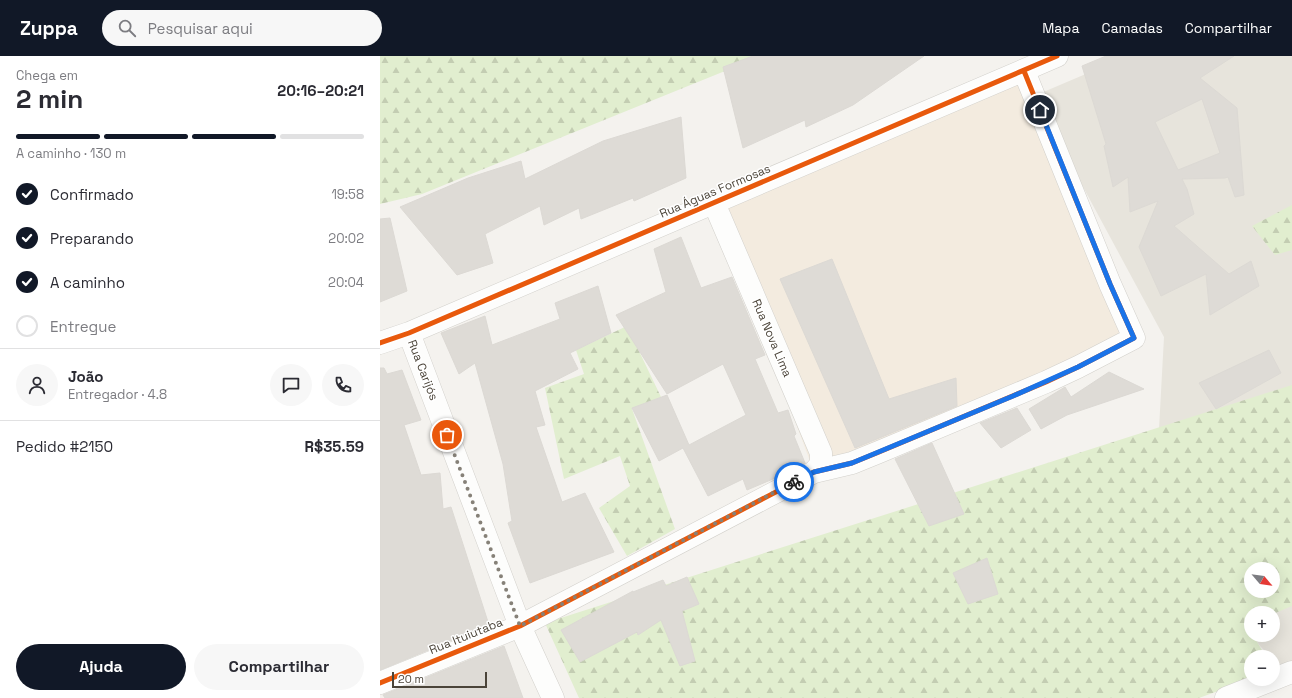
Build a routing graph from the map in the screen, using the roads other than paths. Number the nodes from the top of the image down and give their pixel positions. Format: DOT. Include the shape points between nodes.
graph roads {
  1 [pos="1057,56"];
  2 [pos="1024,71"];
  3 [pos="714,203"];
  4 [pos="408,333"];
  5 [pos="380,343"];
  6 [pos="814,472"];
  7 [pos="520,626"];
  8 [pos="1291,677"];
  9 [pos="380,683"];
  10 [pos="553,698"];
  11 [pos="1226,698"];
  1 -- 2 [label="street, Rua Águas Formosas"];
  2 -- 3 [label="street, Rua Águas Formosas"];
  2 -- 6 [label="street, Rua Ituiutaba" via="1134,338 1052,379 879,452 852,463"];
  3 -- 4 [label="street, Rua Águas Formosas"];
  3 -- 6 [label="street, Rua Nova Lima" via="821,453 821,464"];
  4 -- 5 [label="street, Rua Águas Formosas"];
  4 -- 7 [label="street, Rua Carijós"];
  6 -- 7 [label="street, Rua Ituiutaba"];
  7 -- 9 [label="street, Rua Ituiutaba"];
  7 -- 10 [label="street, Rua Carijós"];
  8 -- 11 [label="street"];
}
